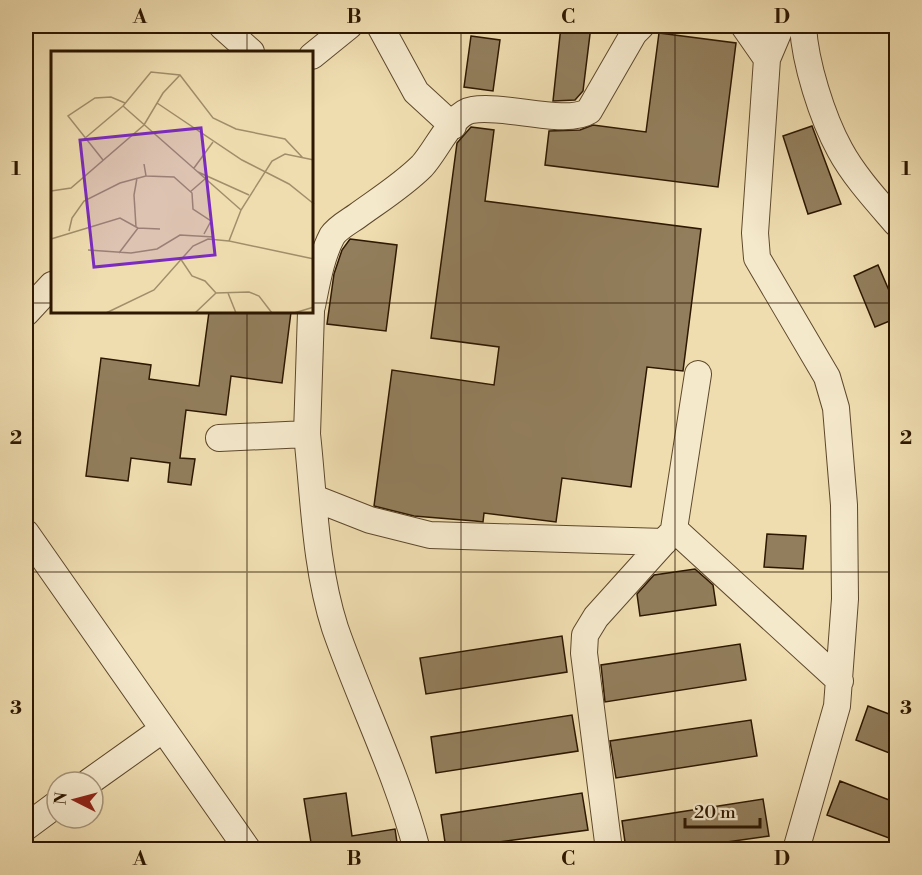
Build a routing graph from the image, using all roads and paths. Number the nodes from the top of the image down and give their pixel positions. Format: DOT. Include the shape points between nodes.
graph roads {
  1 [pos="222,26"];
  2 [pos="316,26"];
  3 [pos="349,26"];
  4 [pos="380,26"];
  5 [pos="641,26"];
  6 [pos="744,26"];
  7 [pos="781,26"];
  8 [pos="803,26"];
  9 [pos="250,51"];
  10 [pos="313,51"];
  11 [pos="314,54"];
  12 [pos="767,59"];
  13 [pos="453,126"];
  14 [pos="897,224"];
  15 [pos="51,286"];
  16 [pos="314,296"];
  17 [pos="26,313"];
  18 [pos="311,314"];
  19 [pos="698,374"];
  20 [pos="307,434"];
  21 [pos="219,438"];
  22 [pos="314,498"];
  23 [pos="26,532"];
  24 [pos="669,536"];
  25 [pos="840,681"];
  26 [pos="162,730"];
  27 [pos="105,771"];
  28 [pos="45,813"];
  29 [pos="26,827"];
  30 [pos="248,849"];
  31 [pos="417,849"];
  32 [pos="609,849"];
  33 [pos="796,849"];
  1 -- 9 [label="street"];
  2 -- 10 [label="street"];
  3 -- 11 [label="street"];
  4 -- 13 [label="street" via="416,92"];
  5 -- 13 [label="street" via="589,111 579,117 521,110 474,110 460,113"];
  6 -- 12 [label="street"];
  7 -- 12 [label="street"];
  8 -- 14 [label="street" via="816,91 840,150"];
  12 -- 25 [label="street" via="754,233 757,258 827,377 836,408 844,505 845,598"];
  13 -- 16 [label="street" via="423,165 333,233"];
  15 -- 17 [label="street"];
  18 -- 20 [label="street"];
  19 -- 24 [label="street"];
  20 -- 21 [label="street"];
  20 -- 22 [label="street"];
  22 -- 24 [label="street" via="370,520 430,535"];
  22 -- 31 [label="street" via="320,560 335,626 404,801"];
  23 -- 26 [label="street"];
  24 -- 25 [label="street"];
  24 -- 32 [label="street" via="596,617 585,635"];
  25 -- 33 [label="street" via="832,731"];
  26 -- 27 [label="street"];
  26 -- 30 [label="street"];
  28 -- 29 [label="street"];
}
